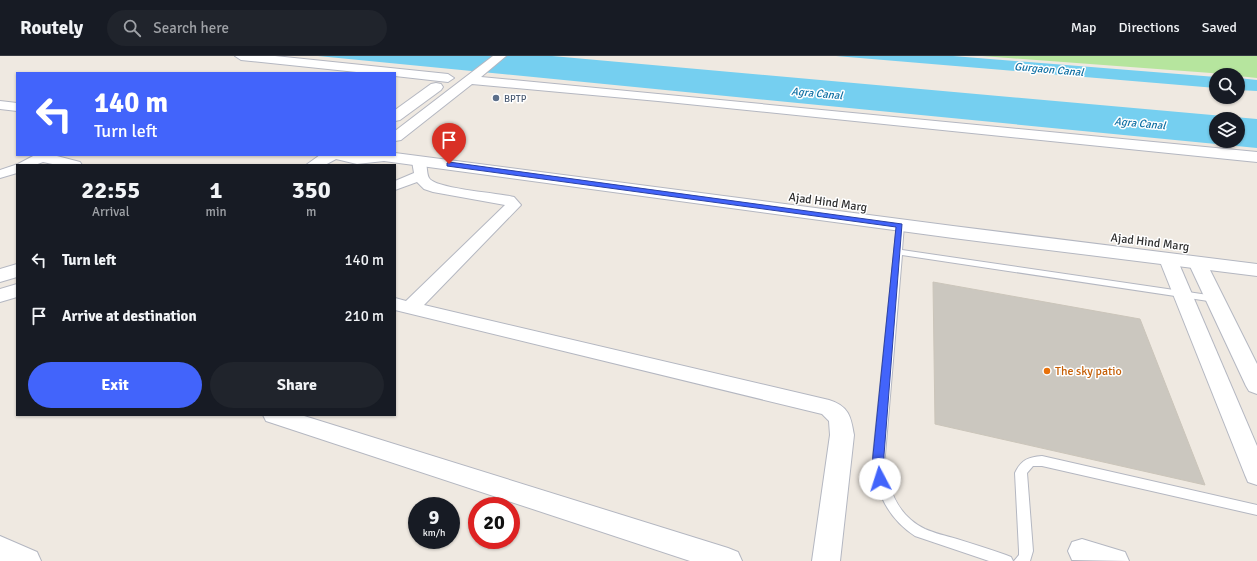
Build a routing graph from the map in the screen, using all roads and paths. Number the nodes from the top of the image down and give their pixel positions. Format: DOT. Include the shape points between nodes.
graph roads {
  1 [pos="241,56"];
  2 [pos="500,56"];
  3 [pos="472,77"];
  4 [pos="0,96"];
  5 [pos="16,98"];
  6 [pos="0,105"];
  7 [pos="16,108"];
  8 [pos="396,116"];
  9 [pos="396,143"];
  10 [pos="396,146"];
  11 [pos="396,148"];
  12 [pos="43,156"];
  13 [pos="329,156"];
  14 [pos="342,156"];
  15 [pos="371,156"];
  16 [pos="1257,157"];
  17 [pos="358,162"];
  18 [pos="26,164"];
  19 [pos="71,164"];
  20 [pos="316,164"];
  21 [pos="16,168"];
  22 [pos="421,168"];
  23 [pos="545,170"];
  24 [pos="2,174"];
  25 [pos="396,185"];
  26 [pos="900,225"];
  27 [pos="898,252"];
  28 [pos="1257,254"];
  29 [pos="1168,259"];
  30 [pos="1197,262"];
  31 [pos="16,270"];
  32 [pos="1257,270"];
  33 [pos="0,276"];
  34 [pos="16,290"];
  35 [pos="1182,294"];
  36 [pos="0,296"];
  37 [pos="1215,299"];
  38 [pos="403,305"];
  39 [pos="1257,386"];
  40 [pos="277,416"];
  41 [pos="1257,475"];
  42 [pos="1257,510"];
  43 [pos="0,548"];
  44 [pos="1082,551"];
  45 [pos="27,561"];
  46 [pos="728,561"];
  47 [pos="826,561"];
  48 [pos="1006,561"];
  49 [pos="1021,561"];
  50 [pos="1115,561"];
  1 -- 8 [label="street" via="452,75"];
  2 -- 3 [label="street"];
  3 -- 9 [label="street"];
  3 -- 16 [label="street"];
  4 -- 5 [label="street"];
  6 -- 7 [label="street"];
  10 -- 23 [label="street, Ajad Hind Marg"];
  11 -- 22 [label="street"];
  12 -- 18 [label="street"];
  12 -- 19 [label="street"];
  13 -- 20 [label="street"];
  14 -- 17 [label="street"];
  15 -- 17 [label="street"];
  21 -- 24 [label="street"];
  22 -- 23 [label="street"];
  22 -- 25 [label="street"];
  22 -- 38 [label="street" via="423,181 435,188 501,198 509,200 513,205"];
  23 -- 26 [label="street"];
  23 -- 28 [label="street, Ajad Hind Marg"];
  26 -- 27 [label="lane"];
  26 -- 29 [label="street"];
  27 -- 35 [label="lane"];
  27 -- 48 [label="lane" via="878,455 882,487 891,506 902,519 919,532"];
  29 -- 30 [label="street"];
  29 -- 35 [label="street"];
  30 -- 32 [label="street"];
  30 -- 37 [label="street"];
  31 -- 33 [label="street"];
  34 -- 36 [label="street"];
  35 -- 37 [label="lane"];
  35 -- 41 [label="street"];
  37 -- 39 [label="street"];
  38 -- 47 [label="street" via="829,408 840,418 842,435"];
  40 -- 46 [label="street"];
  42 -- 49 [label="lane" via="1031,461 1021,472 1026,551 1025,558"];
  43 -- 45 [label="street"];
  44 -- 50 [label="street"];
}
